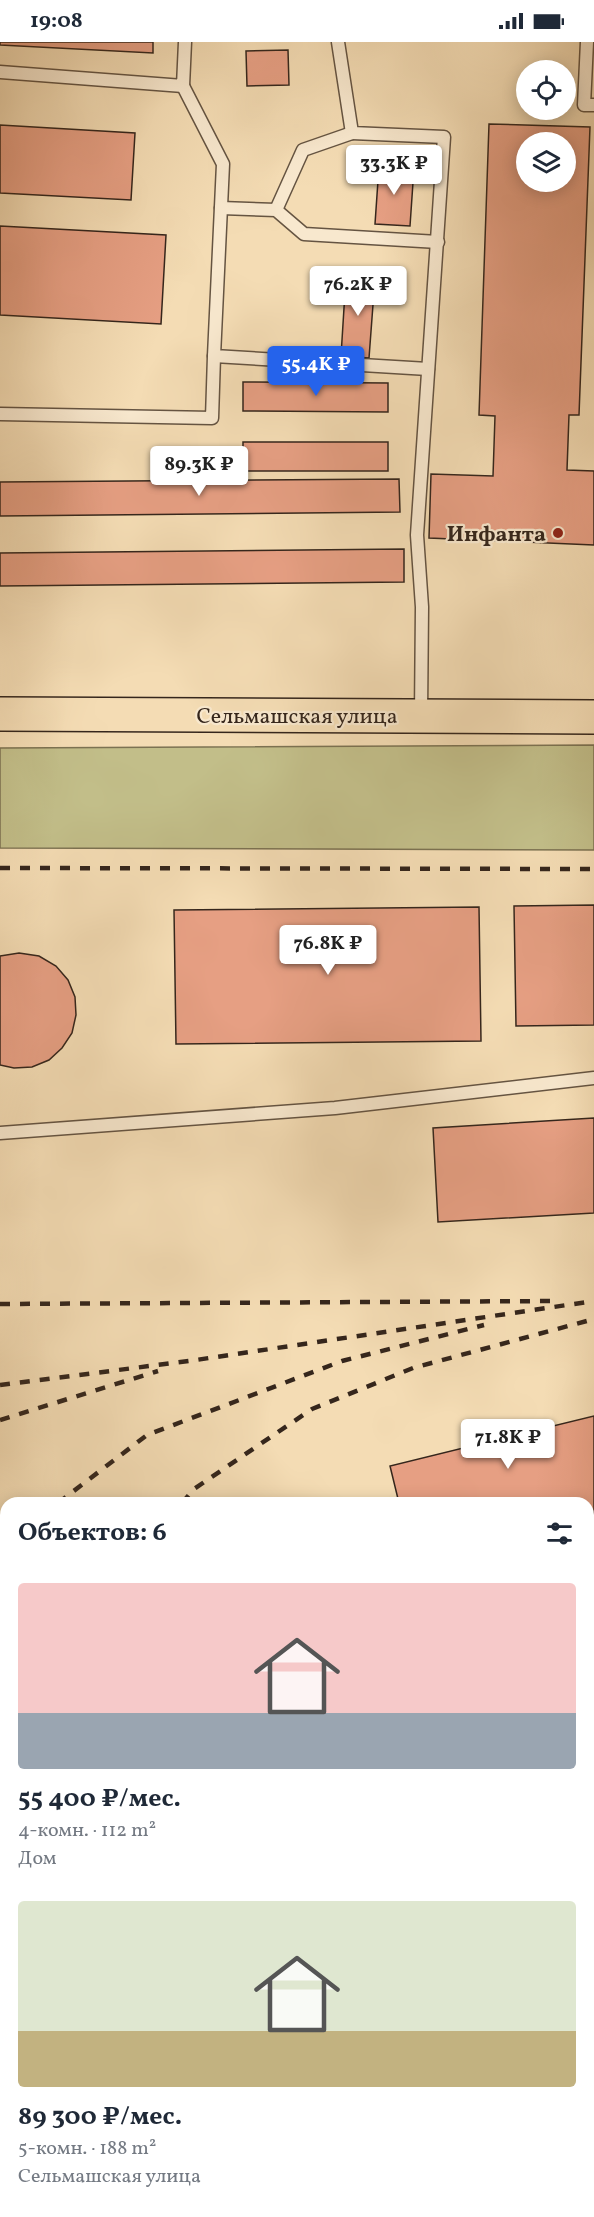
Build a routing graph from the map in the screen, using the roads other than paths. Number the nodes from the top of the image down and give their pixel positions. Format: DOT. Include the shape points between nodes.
graph roads {
  1 [pos="185,42"];
  2 [pos="338,42"];
  3 [pos="587,42"];
  4 [pos="0,72"];
  5 [pos="183,86"];
  6 [pos="594,105"];
  7 [pos="352,133"];
  8 [pos="221,208"];
  9 [pos="276,210"];
  10 [pos="438,242"];
  11 [pos="214,356"];
  12 [pos="428,369"];
  13 [pos="0,414"];
  14 [pos="0,714"];
  15 [pos="421,715"];
  16 [pos="594,717"];
  17 [pos="594,1078"];
  18 [pos="0,1133"];
  1 -- 5 [label="lane"];
  2 -- 7 [label="lane"];
  3 -- 6 [label="lane" via="584,105"];
  4 -- 5 [label="lane"];
  5 -- 8 [label="lane" via="223,164"];
  7 -- 9 [label="lane" via="303,150"];
  7 -- 10 [label="lane" via="444,138"];
  8 -- 9 [label="lane"];
  8 -- 11 [label="lane"];
  9 -- 10 [label="lane" via="304,234"];
  10 -- 12 [label="lane"];
  11 -- 12 [label="lane"];
  11 -- 13 [label="lane" via="212,418"];
  12 -- 15 [label="lane" via="417,535 422,607"];
  14 -- 15 [label="highway, Сельмашская улица"];
  15 -- 16 [label="highway, Сельмашская улица"];
  17 -- 18 [label="lane" via="335,1108"];
}
